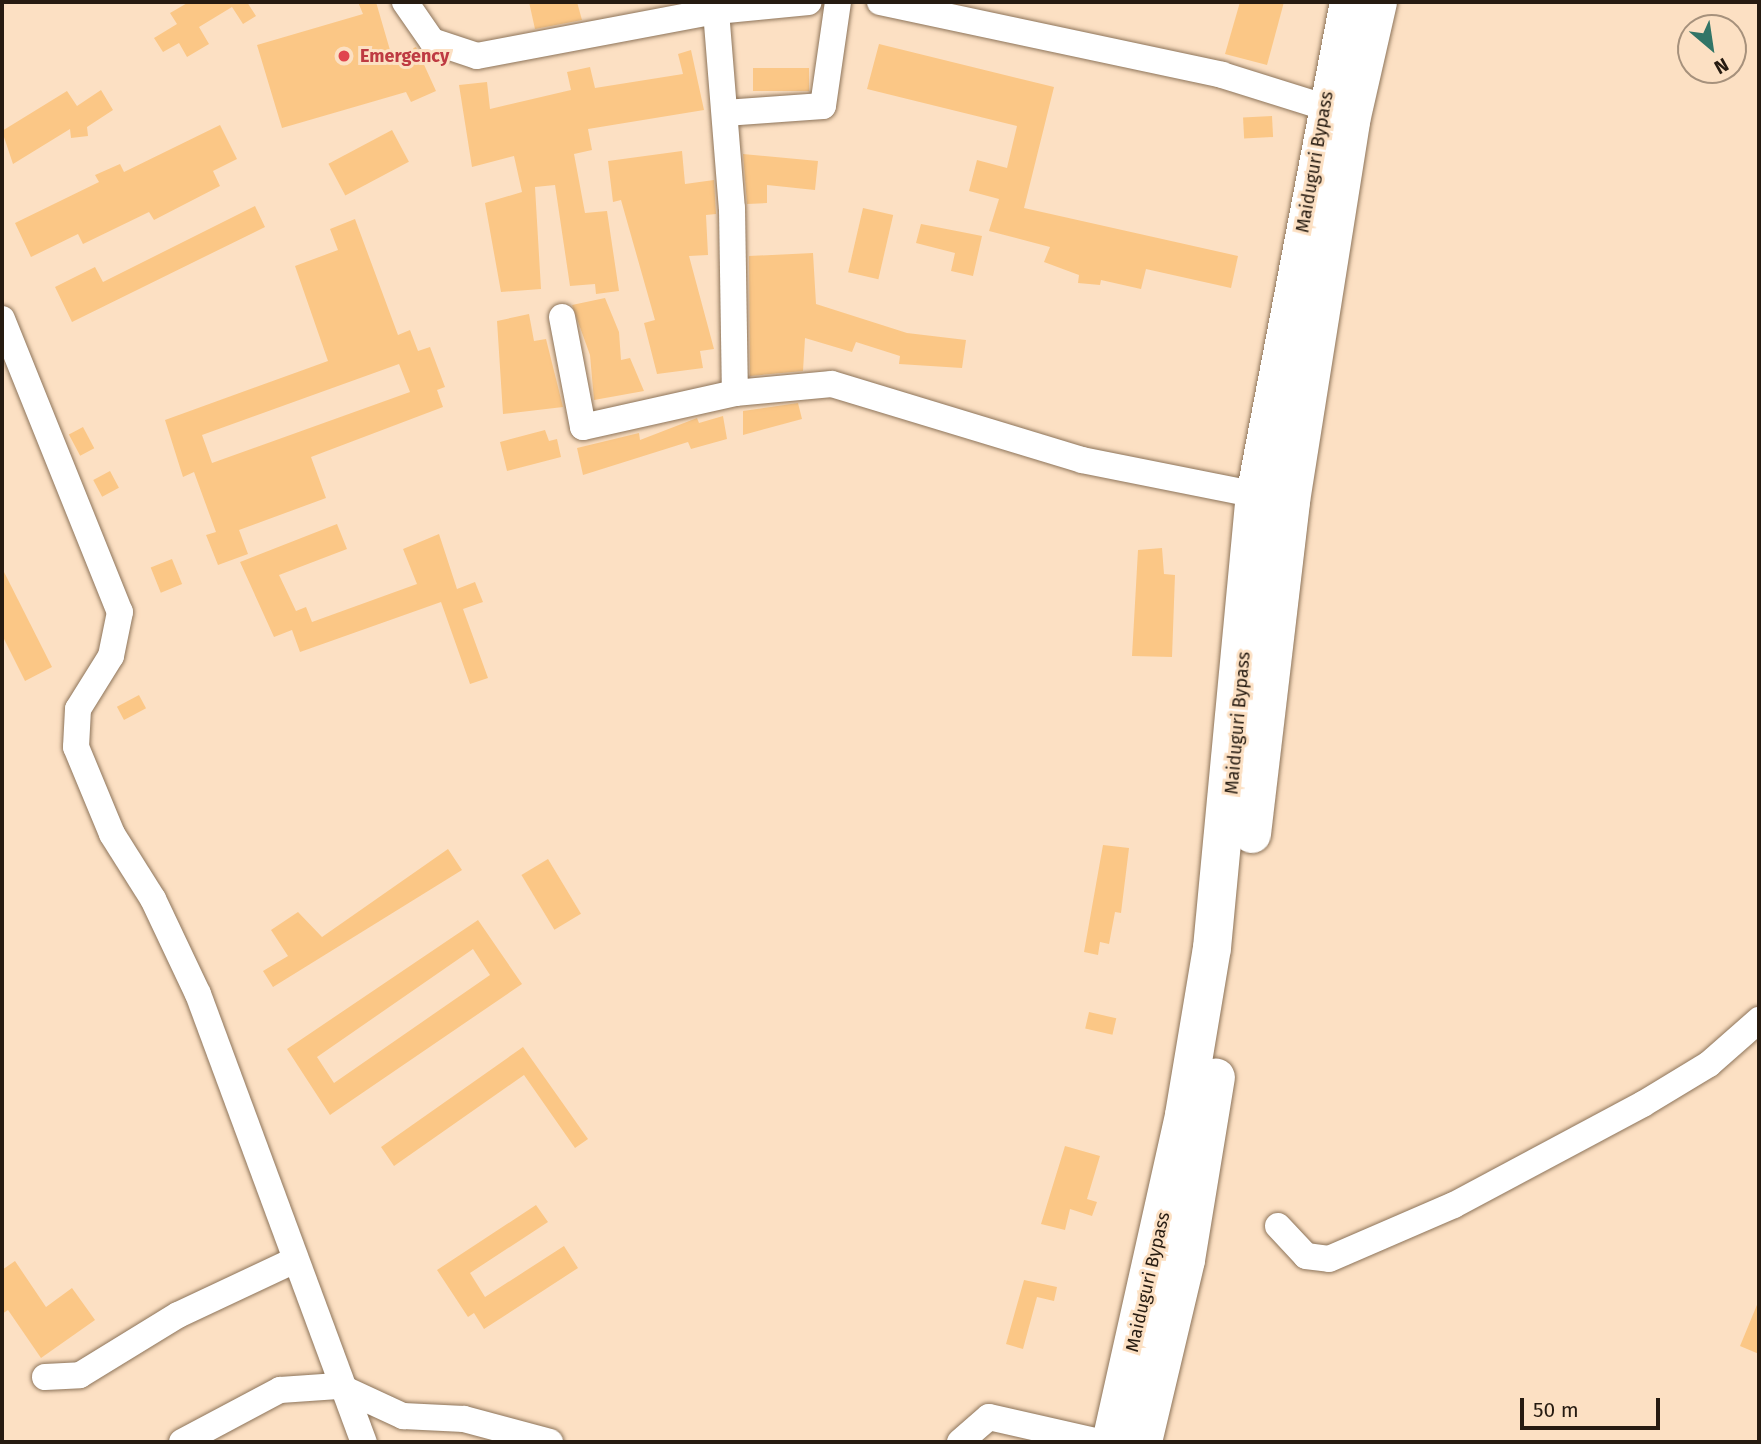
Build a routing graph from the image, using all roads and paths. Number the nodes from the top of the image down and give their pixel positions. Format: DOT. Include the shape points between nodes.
graph roads {
  1 [pos="405,2"];
  2 [pos="809,2"];
  3 [pos="838,2"];
  4 [pos="880,2"];
  5 [pos="1349,2"];
  6 [pos="1378,2"];
  7 [pos="716,11"];
  8 [pos="1324,107"];
  9 [pos="725,113"];
  10 [pos="562,317"];
  11 [pos="2,319"];
  12 [pos="735,393"];
  13 [pos="1273,499"];
  14 [pos="1759,1020"];
  15 [pos="1278,1226"];
  16 [pos="293,1261"];
  17 [pos="45,1377"];
  18 [pos="338,1386"];
  19 [pos="182,1442"];
  20 [pos="364,1442"];
  21 [pos="550,1442"];
  22 [pos="960,1442"];
  23 [pos="1099,1442"];
  24 [pos="1111,1442"];
  25 [pos="1143,1442"];
  1 -- 7 [label="street" via="432,41 477,56"];
  2 -- 7 [label="street"];
  3 -- 9 [label="street" via="823,106"];
  4 -- 8 [label="street" via="1196,68"];
  5 -- 8 [label="highway, Maiduguri Bypass"];
  6 -- 13 [label="highway, Maiduguri Bypass"];
  7 -- 9 [label="street"];
  8 -- 13 [label="highway, Maiduguri Bypass"];
  9 -- 12 [label="street"];
  10 -- 12 [label="street" via="583,427"];
  11 -- 16 [label="street" via="120,612 111,656 78,709 76,747 112,834 153,899 198,994"];
  12 -- 13 [label="street" via="832,384 1082,460"];
  13 -- 24 [label="highway, Maiduguri Bypass" via="1212,948 1182,1127"];
  13 -- 25 [label="highway, Maiduguri Bypass" via="1256,809 1205,1153"];
  14 -- 15 [label="street" via="1709,1064 1643,1104 1454,1205 1329,1259 1306,1256"];
  16 -- 17 [label="street" via="178,1315 80,1375"];
  16 -- 18 [label="street"];
  18 -- 19 [label="street" via="280,1390"];
  18 -- 20 [label="street"];
  18 -- 21 [label="street" via="403,1416 464,1419"];
  22 -- 23 [label="street" via="989,1417"];
}
